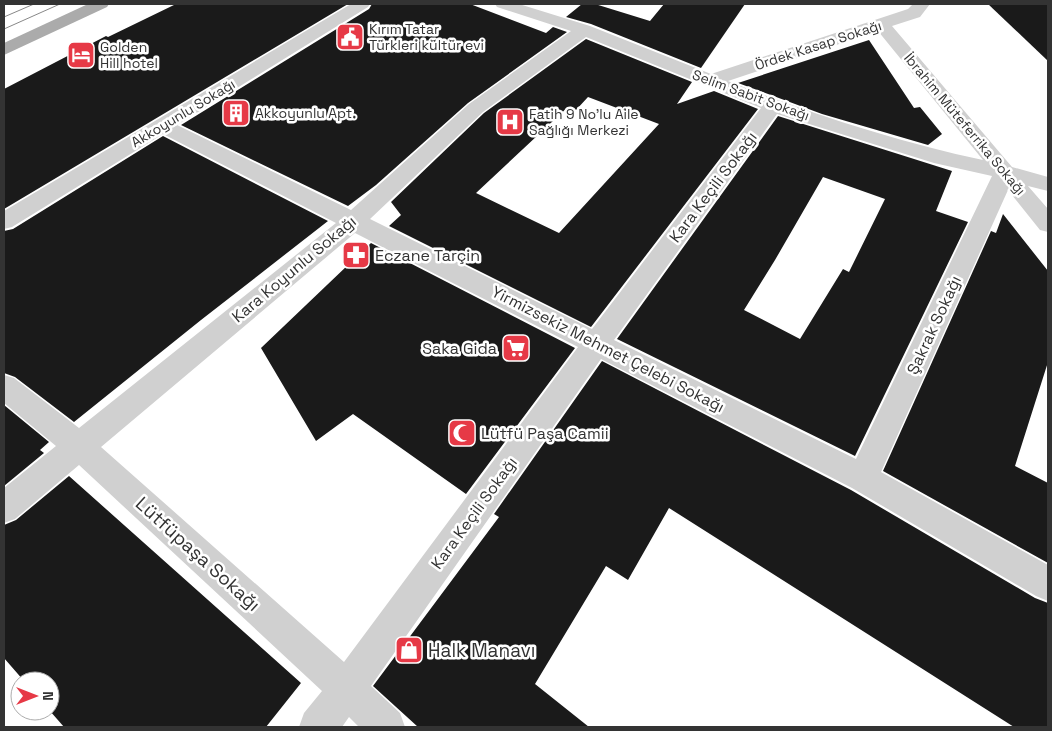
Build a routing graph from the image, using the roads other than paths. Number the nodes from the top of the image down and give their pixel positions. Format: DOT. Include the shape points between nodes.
graph roads {
  1 [pos="101,4"];
  2 [pos="362,4"];
  3 [pos="502,4"];
  4 [pos="922,4"];
  5 [pos="881,24"];
  6 [pos="584,30"];
  7 [pos="4,50"];
  8 [pos="710,80"];
  9 [pos="773,106"];
  10 [pos="162,125"];
  11 [pos="1005,172"];
  12 [pos="1048,184"];
  13 [pos="4,221"];
  14 [pos="354,221"];
  15 [pos="1048,224"];
  16 [pos="596,343"];
  17 [pos="4,387"];
  18 [pos="80,447"];
  19 [pos="863,478"];
  20 [pos="4,508"];
  21 [pos="1048,584"];
  22 [pos="347,689"];
  23 [pos="318,727"];
  24 [pos="386,727"];
  1 -- 7 [label="main road"];
  2 -- 10 [label="street, Akkoyunlu Sokağı"];
  3 -- 6 [label="street, Selim Sabit Sokağı"];
  4 -- 5 [label="street, Ördek Kasap Sokağı" via="914,13"];
  5 -- 8 [label="street, Ördek Kasap Sokağı"];
  5 -- 11 [label="street, İbrahim Müteferrika Sokağı"];
  6 -- 8 [label="street, Selim Sabit Sokağı"];
  6 -- 14 [label="street, Kara Koyunlu Sokağı" via="476,108"];
  8 -- 9 [label="street, Selim Sabit Sokağı"];
  9 -- 11 [label="street, Selim Sabit Sokağı" via="941,158"];
  9 -- 16 [label="street, Kara Keçili Sokağı"];
  10 -- 13 [label="street, Akkoyunlu Sokağı"];
  10 -- 14 [label="street, Yirmizsekiz Mehmet Çelebi Sokağı"];
  11 -- 12 [label="street, Selim Sabit Sokağı"];
  11 -- 15 [label="street, İbrahim Müteferrika Sokağı"];
  11 -- 19 [label="street, Şakrak Sokağı"];
  14 -- 16 [label="street, Yirmizsekiz Mehmet Çelebi Sokağı"];
  14 -- 18 [label="street, Kara Koyunlu Sokağı"];
  16 -- 19 [label="street, Yirmizsekiz Mehmet Çelebi Sokağı"];
  16 -- 22 [label="street, Kara Keçili Sokağı"];
  17 -- 18 [label="street, Lütfüpaşa Sokağı"];
  18 -- 20 [label="street, Kara Koyunlu Sokağı"];
  18 -- 22 [label="street, Lütfüpaşa Sokağı"];
  19 -- 21 [label="street, Yirmizsekiz Mehmet Çelebi Sokağı"];
  22 -- 23 [label="street, Kara Keçili Sokağı"];
  22 -- 24 [label="street, Lütfüpaşa Sokağı"];
}
